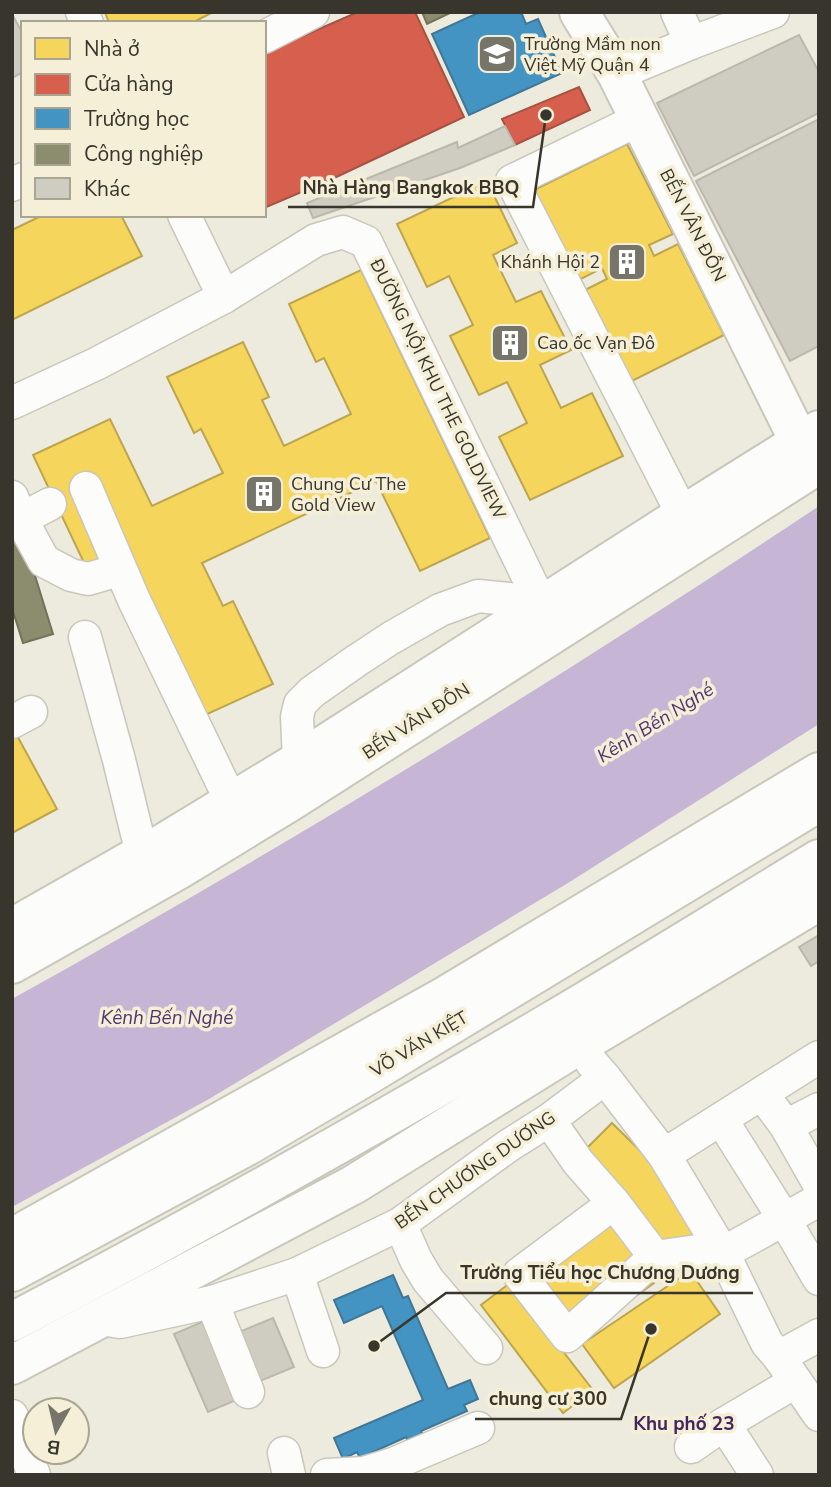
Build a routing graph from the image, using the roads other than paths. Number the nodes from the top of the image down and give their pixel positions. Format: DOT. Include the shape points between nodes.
graph roads {
  1 [pos="579,12"];
  2 [pos="677,12"];
  3 [pos="773,12"];
  4 [pos="311,13"];
  5 [pos="266,36"];
  6 [pos="691,44"];
  7 [pos="617,74"];
  8 [pos="640,119"];
  9 [pos="185,217"];
  10 [pos="224,297"];
  11 [pos="12,403"];
  12 [pos="813,451"];
  13 [pos="86,488"];
  14 [pos="50,504"];
  15 [pos="17,508"];
  16 [pos="683,514"];
  17 [pos="123,574"];
  18 [pos="538,609"];
  19 [pos="85,637"];
  20 [pos="819,744"];
  21 [pos="299,761"];
  22 [pos="819,772"];
  23 [pos="231,802"];
  24 [pos="819,802"];
  25 [pos="142,854"];
  26 [pos="819,859"];
  27 [pos="819,901"];
  28 [pos="12,928"];
  29 [pos="12,964"];
  30 [pos="445,996"];
  31 [pos="577,1046"];
  32 [pos="819,1057"];
  33 [pos="605,1078"];
  34 [pos="762,1094"];
  35 [pos="819,1108"];
  36 [pos="721,1119"];
  37 [pos="549,1120"];
  38 [pos="786,1126"];
  39 [pos="664,1155"];
  40 [pos="819,1184"];
  41 [pos="819,1200"];
  42 [pos="614,1203"];
  43 [pos="785,1219"];
  44 [pos="400,1224"];
  45 [pos="12,1238"];
  46 [pos="714,1252"];
  47 [pos="655,1256"];
  48 [pos="12,1272"];
  49 [pos="297,1274"];
  50 [pos="819,1279"];
  51 [pos="212,1302"];
  52 [pos="100,1318"];
  53 [pos="12,1322"];
  54 [pos="819,1335"];
  55 [pos="486,1348"];
  56 [pos="323,1351"];
  57 [pos="12,1365"];
  58 [pos="787,1369"];
  59 [pos="248,1392"];
  60 [pos="819,1415"];
  61 [pos="12,1416"];
  62 [pos="724,1424"];
  63 [pos="478,1428"];
  64 [pos="691,1447"];
  65 [pos="34,1475"];
  66 [pos="327,1475"];
  67 [pos="757,1475"];
  1 -- 7 [label="main road, BẾN VÂN ĐỒN"];
  2 -- 6 [label="street"];
  3 -- 6 [label="street"];
  4 -- 5 [label="street"];
  6 -- 7 [label="street"];
  7 -- 8 [label="main road, BẾN VÂN ĐỒN"];
  8 -- 12 [label="main road, BẾN VÂN ĐỒN"];
  8 -- 16 [label="street" via="512,181"];
  9 -- 10 [label="street"];
  10 -- 11 [label="street, ĐƯỜNG NỘI KHU THE GOLDVIEW"];
  10 -- 18 [label="street, ĐƯỜNG NỘI KHU THE GOLDVIEW" via="316,240 343,232 366,242"];
  12 -- 16 [label="main road, BẾN VÂN ĐỒN"];
  12 -- 29 [label="main road, BẾN VÂN ĐỒN" via="291,801"];
  13 -- 17 [label="street"];
  14 -- 15 [label="street"];
  15 -- 17 [label="street" via="44,561 88,579 112,572"];
  16 -- 18 [label="main road, BẾN VÂN ĐỒN"];
  17 -- 23 [label="street"];
  18 -- 21 [label="main road, BẾN VÂN ĐỒN"];
  18 -- 21 [label="street" via="509,599 478,596 440,610 382,644 300,705"];
  19 -- 25 [label="street"];
  20 -- 30 [label="main road, VÕ VĂN KIỆT" via="488,945"];
  21 -- 23 [label="main road, BẾN VÂN ĐỒN"];
  22 -- 30 [label="main road, VÕ VĂN KIỆT"];
  23 -- 25 [label="main road, BẾN VÂN ĐỒN"];
  24 -- 48 [label="main road, VÕ VĂN KIỆT" via="368,1075"];
  25 -- 28 [label="main road, BẾN VÂN ĐỒN"];
  26 -- 53 [label="main road" via="408,1105"];
  27 -- 31 [label="main road"];
  30 -- 45 [label="main road, VÕ VĂN KIỆT"];
  31 -- 33 [label="street"];
  31 -- 52 [label="main road" via="353,1185"];
  32 -- 34 [label="street"];
  33 -- 37 [label="street, BẾN CHƯƠNG DƯƠNG"];
  33 -- 39 [label="street"];
  34 -- 36 [label="street"];
  34 -- 38 [label="street"];
  35 -- 38 [label="street"];
  36 -- 39 [label="street"];
  36 -- 43 [label="street"];
  37 -- 42 [label="street"];
  37 -- 44 [label="street, BẾN CHƯƠNG DƯƠNG"];
  38 -- 40 [label="street"];
  39 -- 46 [label="street"];
  41 -- 43 [label="street"];
  42 -- 47 [label="street"];
  42 -- 47 [label="street" via="519,1273 566,1336"];
  43 -- 46 [label="street"];
  43 -- 50 [label="street"];
  44 -- 49 [label="street, BẾN CHƯƠNG DƯƠNG"];
  44 -- 55 [label="street" via="428,1280"];
  46 -- 47 [label="street"];
  46 -- 58 [label="street"];
  49 -- 51 [label="street, BẾN CHƯƠNG DƯƠNG"];
  49 -- 56 [label="street"];
  51 -- 52 [label="street, BẾN CHƯƠNG DƯƠNG" via="120,1322"];
  51 -- 59 [label="street"];
  52 -- 57 [label="main road"];
  54 -- 58 [label="street"];
  58 -- 60 [label="street"];
  58 -- 62 [label="street"];
  61 -- 65 [label="street"];
  62 -- 64 [label="street"];
  62 -- 67 [label="street"];
  63 -- 66 [label="street" via="393,1464 364,1473"];
}
